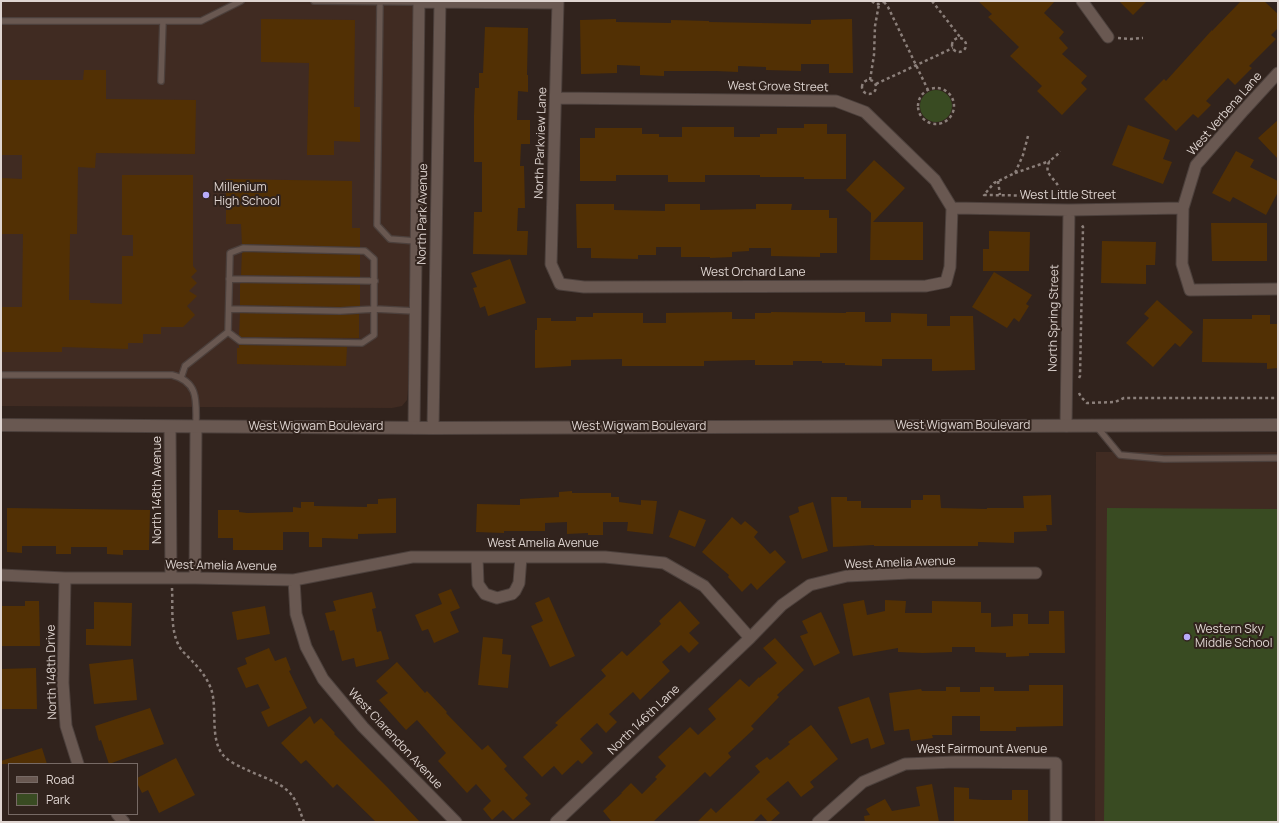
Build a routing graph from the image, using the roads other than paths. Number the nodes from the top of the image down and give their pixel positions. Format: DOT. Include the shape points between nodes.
graph roads {
  1 [pos="241,1"];
  2 [pos="314,1"];
  3 [pos="419,1"];
  4 [pos="440,1"];
  5 [pos="1082,1"];
  6 [pos="380,2"];
  7 [pos="558,2"];
  8 [pos="1,21"];
  9 [pos="163,21"];
  10 [pos="1108,37"];
  11 [pos="1278,73"];
  12 [pos="161,80"];
  13 [pos="556,98"];
  14 [pos="952,208"];
  15 [pos="1183,208"];
  16 [pos="1064,210"];
  17 [pos="416,240"];
  18 [pos="229,279"];
  19 [pos="374,281"];
  20 [pos="560,284"];
  21 [pos="1278,289"];
  22 [pos="229,309"];
  23 [pos="375,310"];
  24 [pos="415,311"];
  25 [pos="228,332"];
  26 [pos="1,375"];
  27 [pos="181,378"];
  28 [pos="1,425"];
  29 [pos="1278,425"];
  30 [pos="1066,426"];
  31 [pos="1097,426"];
  32 [pos="170,427"];
  33 [pos="196,427"];
  34 [pos="414,428"];
  35 [pos="433,428"];
  36 [pos="1278,458"];
  37 [pos="476,557"];
  38 [pos="521,557"];
  39 [pos="1036,573"];
  40 [pos="1,575"];
  41 [pos="65,578"];
  42 [pos="171,578"];
  43 [pos="196,578"];
  44 [pos="294,580"];
  45 [pos="750,638"];
  46 [pos="78,763"];
  47 [pos="456,822"];
  48 [pos="556,822"];
  49 [pos="818,822"];
  50 [pos="1056,822"];
  1 -- 9 [label="lane" via="201,21"];
  2 -- 6 [label="lane"];
  3 -- 4 [label="street"];
  3 -- 6 [label="lane"];
  3 -- 17 [label="street, North Park Avenue"];
  4 -- 7 [label="street"];
  4 -- 35 [label="street, North Park Avenue"];
  5 -- 10 [label="street"];
  6 -- 17 [label="lane" via="377,225 390,239"];
  7 -- 13 [label="street, North Parkview Lane"];
  8 -- 9 [label="lane"];
  9 -- 12 [label="lane"];
  11 -- 15 [label="street, West Verbena Lane" via="1196,165"];
  13 -- 14 [label="street, West Grove Street" via="836,101 865,112 935,180"];
  13 -- 20 [label="street, North Parkview Lane" via="551,264"];
  14 -- 16 [label="street, West Little Street"];
  14 -- 20 [label="street, West Orchard Lane" via="950,267 946,282 926,286 584,287"];
  15 -- 16 [label="street, West Little Street"];
  15 -- 21 [label="street, West Verbena Lane" via="1182,264 1190,290"];
  16 -- 30 [label="street, North Spring Street"];
  17 -- 24 [label="street, North Park Avenue"];
  18 -- 19 [label="lane"];
  18 -- 19 [label="lane" via="230,253 243,248 365,251 374,259"];
  18 -- 22 [label="lane"];
  19 -- 23 [label="lane"];
  22 -- 23 [label="lane"];
  22 -- 25 [label="lane"];
  23 -- 24 [label="lane"];
  23 -- 25 [label="lane" via="374,335 362,343 240,341"];
  24 -- 34 [label="street, North Park Avenue"];
  25 -- 27 [label="lane" via="185,366"];
  26 -- 27 [label="lane"];
  27 -- 33 [label="lane" via="196,397"];
  28 -- 32 [label="street, West Wigwam Boulevard"];
  29 -- 31 [label="street, West Wigwam Boulevard"];
  30 -- 31 [label="street, West Wigwam Boulevard"];
  30 -- 35 [label="street, West Wigwam Boulevard"];
  31 -- 36 [label="lane" via="1120,455 1164,459"];
  32 -- 33 [label="street, West Wigwam Boulevard"];
  32 -- 42 [label="street, North 148th Avenue"];
  33 -- 34 [label="street, West Wigwam Boulevard"];
  33 -- 43 [label="street"];
  34 -- 35 [label="street, West Wigwam Boulevard"];
  37 -- 38 [label="street, West Amelia Avenue"];
  37 -- 38 [label="street" via="478,584 485,594 497,598 515,591 519,583"];
  37 -- 44 [label="street, West Amelia Avenue" via="412,557"];
  38 -- 45 [label="street, West Amelia Avenue" via="605,557 664,564 704,586"];
  39 -- 45 [label="street, West Amelia Avenue" via="847,576 810,585 782,605"];
  40 -- 41 [label="street, West Amelia Avenue"];
  41 -- 42 [label="street, West Amelia Avenue"];
  41 -- 46 [label="street, North 148th Drive" via="63,690 66,726"];
  42 -- 43 [label="street, West Amelia Avenue"];
  43 -- 44 [label="street, West Amelia Avenue"];
  44 -- 47 [label="street, West Clarendon Avenue" via="296,614 306,647 323,679 363,727"];
  45 -- 48 [label="street, North 146th Lane"];
  49 -- 50 [label="street, West Fairmount Avenue" via="863,782 905,764 955,762 1056,763"];
}
